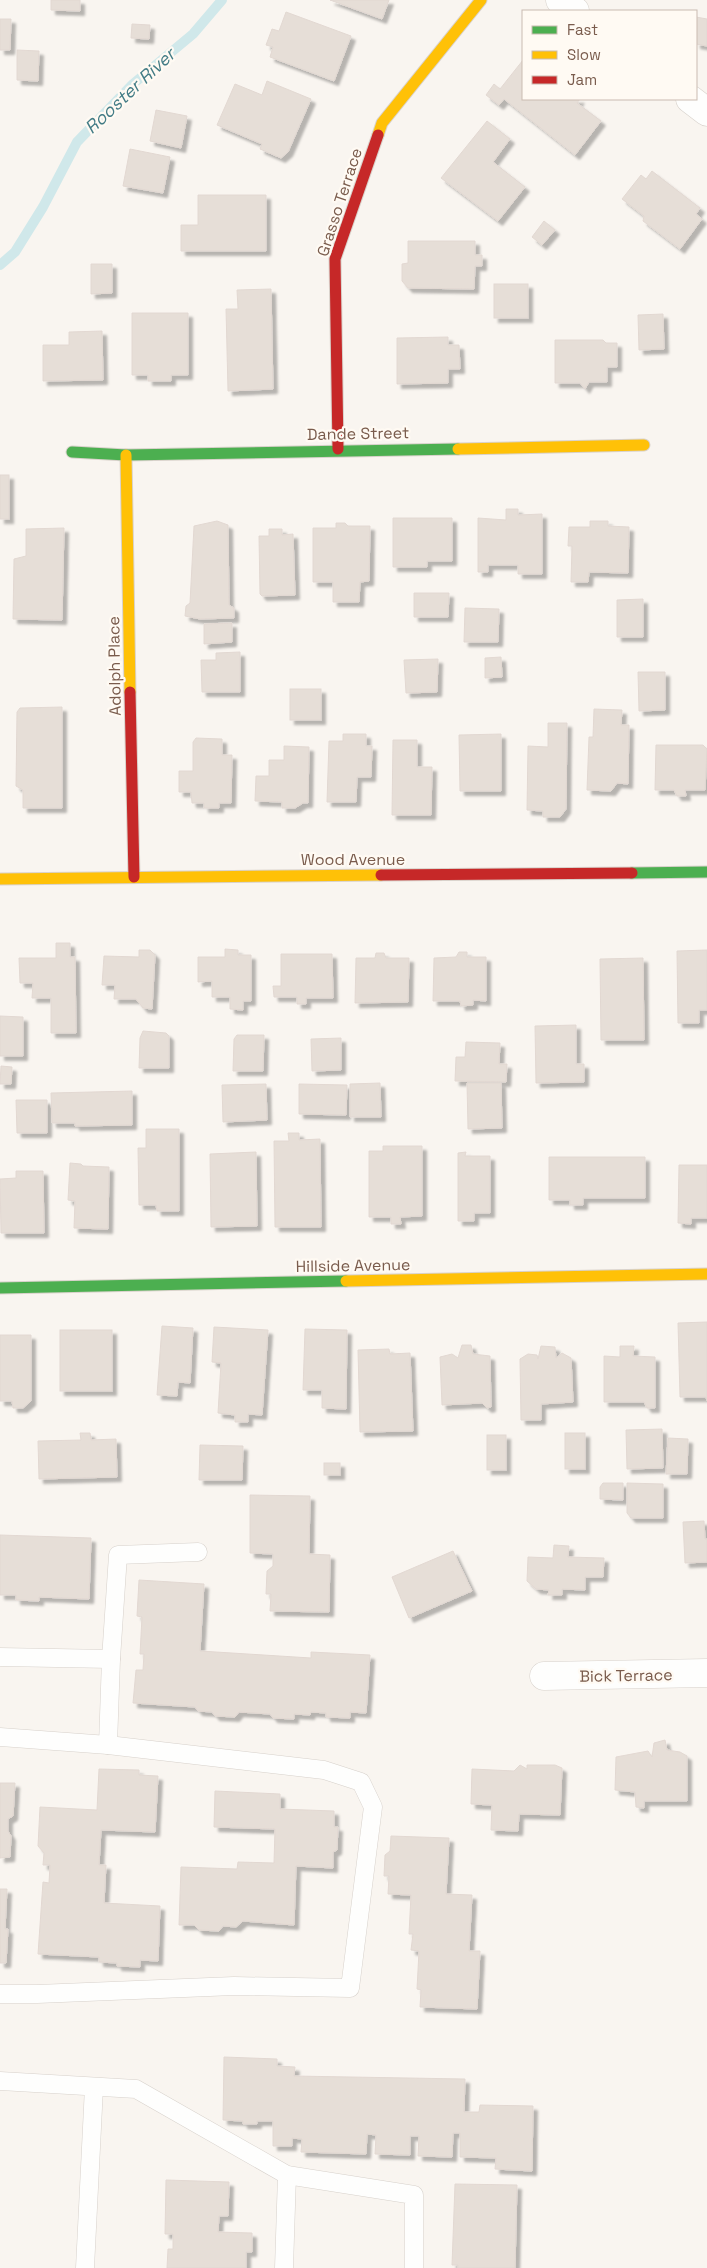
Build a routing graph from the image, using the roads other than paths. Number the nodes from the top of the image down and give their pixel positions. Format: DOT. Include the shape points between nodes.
graph roads {
  1 [pos="480,0"];
  2 [pos="560,0"];
  3 [pos="574,10"];
  4 [pos="691,100"];
  5 [pos="707,112"];
  6 [pos="644,446"];
  7 [pos="338,450"];
  8 [pos="72,452"];
  9 [pos="126,455"];
  10 [pos="707,872"];
  11 [pos="134,877"];
  12 [pos="0,880"];
  13 [pos="707,1274"];
  14 [pos="0,1288"];
  15 [pos="198,1552"];
  16 [pos="0,1657"];
  17 [pos="110,1659"];
  18 [pos="707,1673"];
  19 [pos="544,1676"];
  20 [pos="0,1737"];
  21 [pos="108,1745"];
  22 [pos="0,1994"];
  23 [pos="0,2081"];
  24 [pos="94,2087"];
  25 [pos="287,2175"];
  26 [pos="85,2268"];
  27 [pos="284,2268"];
  28 [pos="414,2268"];
  1 -- 7 [label="street, Grasso Terrace" via="382,123 335,259"];
  2 -- 3 [label="street"];
  4 -- 5 [label="street"];
  6 -- 7 [label="street, Dande Street"];
  7 -- 9 [label="street, Dande Street"];
  8 -- 9 [label="street, Dande Street"];
  9 -- 11 [label="street, Adolph Place"];
  10 -- 11 [label="street, Wood Avenue"];
  11 -- 12 [label="street, Wood Avenue"];
  13 -- 14 [label="street, Hillside Avenue"];
  15 -- 17 [label="lane" via="118,1556"];
  16 -- 17 [label="lane"];
  17 -- 21 [label="lane"];
  18 -- 19 [label="street, Bick Terrace"];
  20 -- 21 [label="lane"];
  21 -- 22 [label="lane" via="324,1770 361,1782 373,1807 350,1988 234,1986"];
  23 -- 24 [label="lane"];
  24 -- 25 [label="lane" via="136,2089"];
  24 -- 26 [label="lane"];
  25 -- 27 [label="lane"];
  25 -- 28 [label="lane" via="414,2195"];
}
